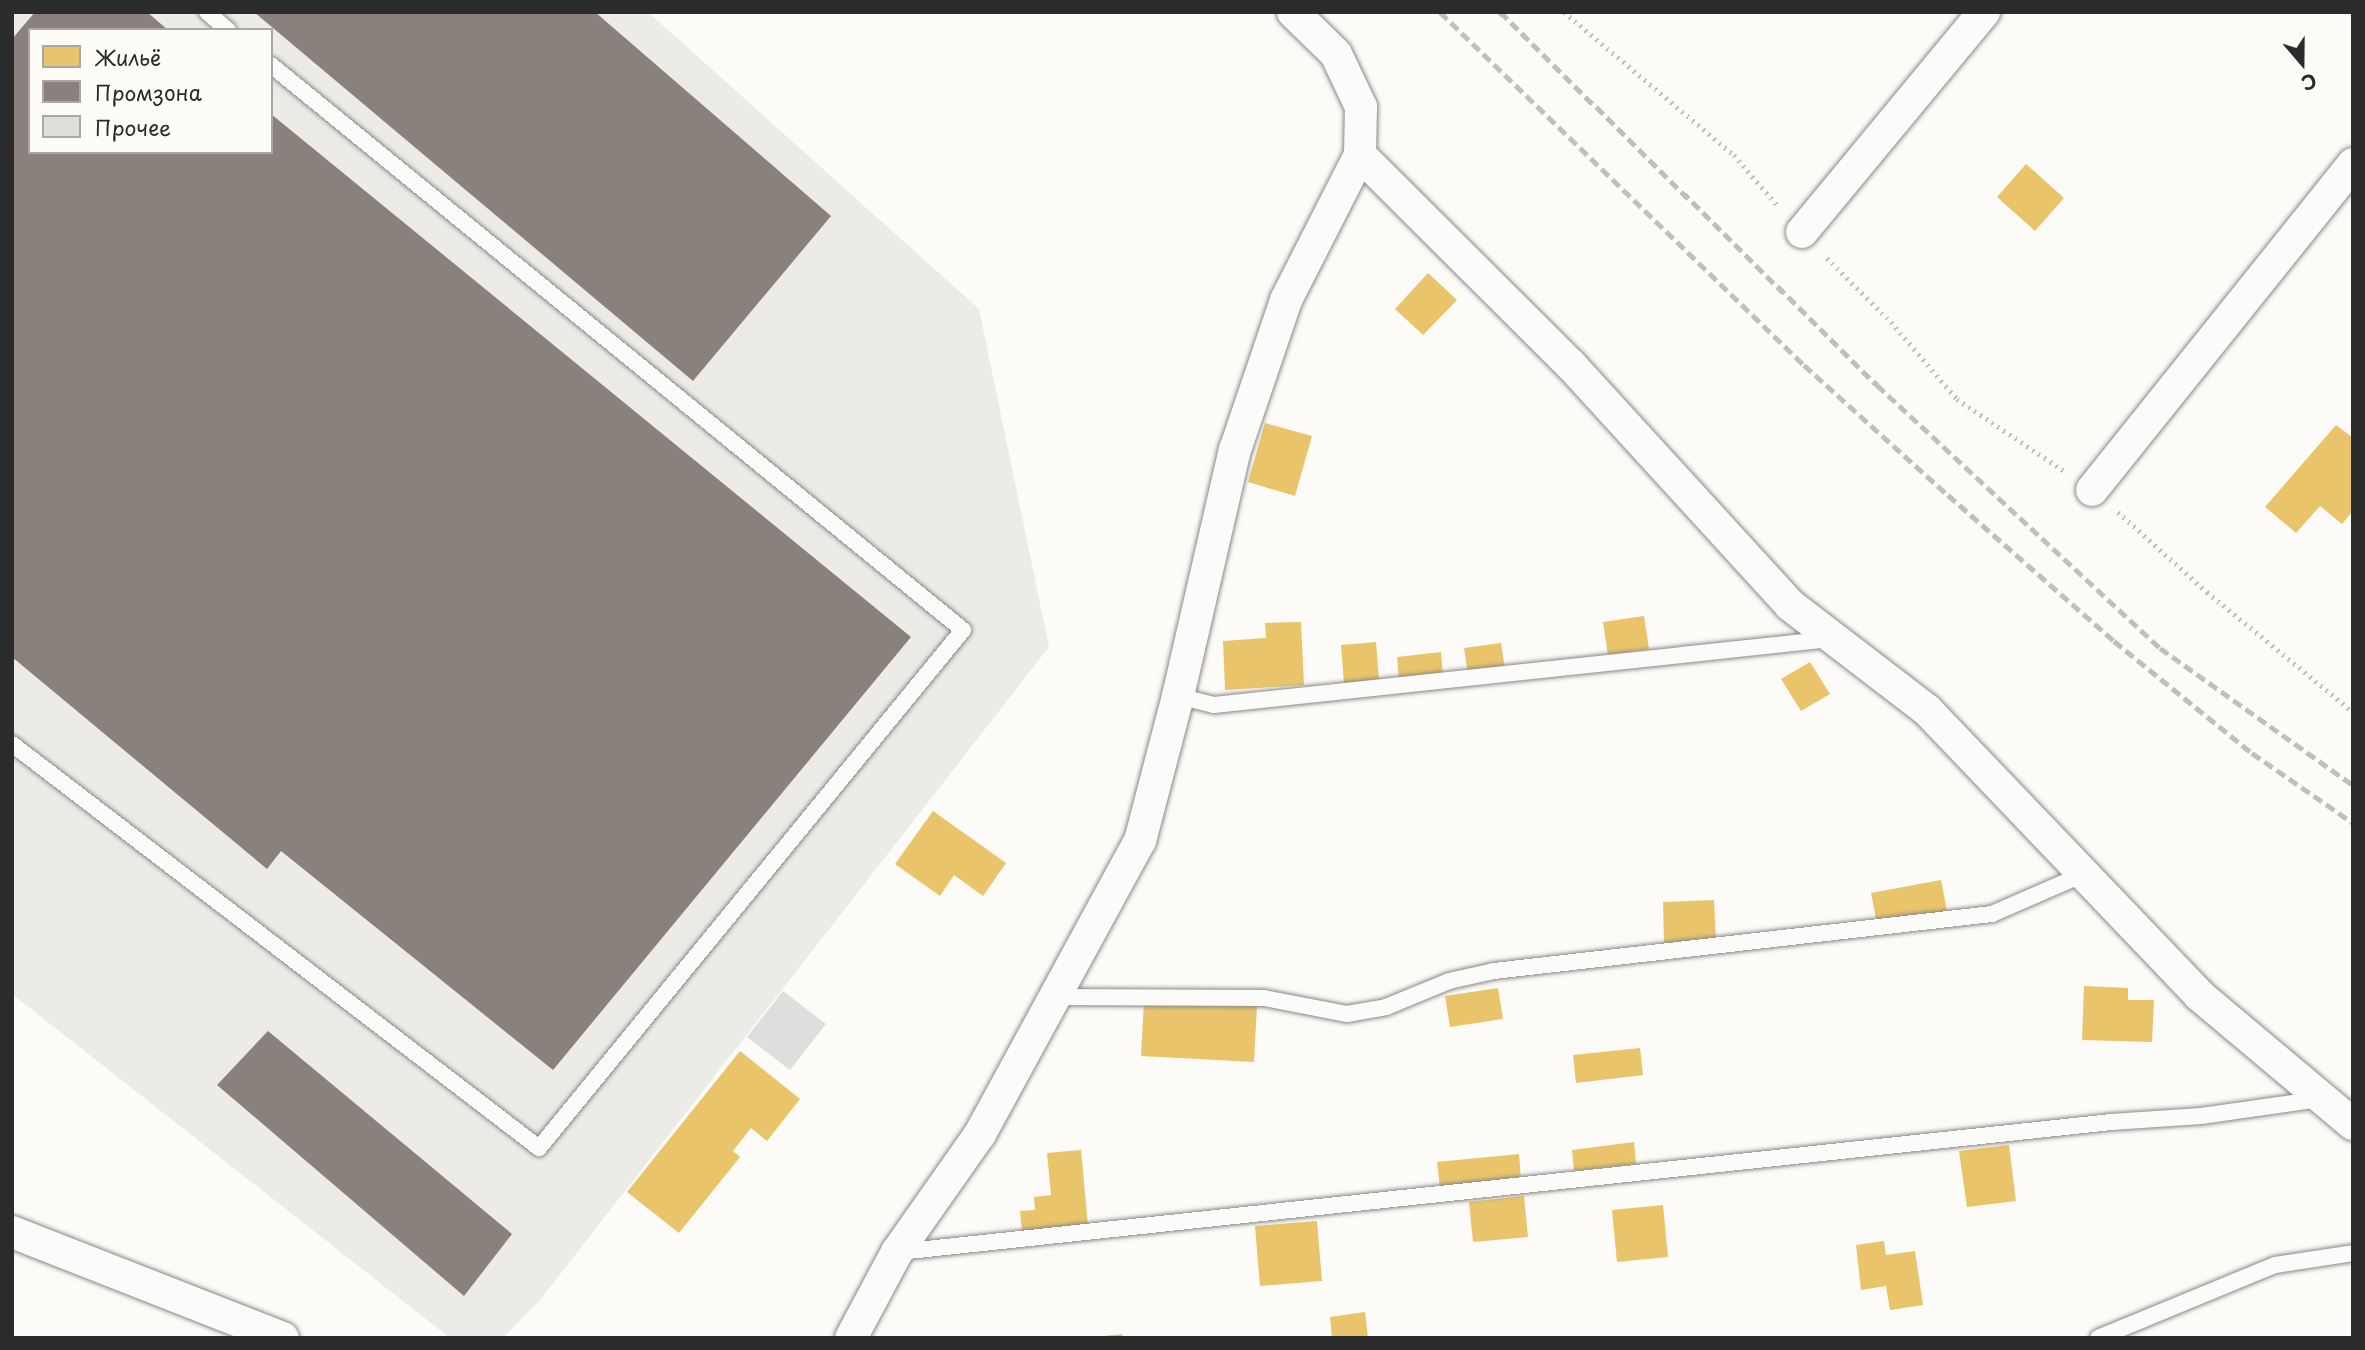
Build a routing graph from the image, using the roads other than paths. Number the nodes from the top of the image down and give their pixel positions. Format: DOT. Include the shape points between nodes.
graph roads {
  1 [pos="207,12"];
  2 [pos="1293,12"];
  3 [pos="1984,12"];
  4 [pos="226,28"];
  5 [pos="273,67"];
  6 [pos="1360,155"];
  7 [pos="2353,164"];
  8 [pos="1801,232"];
  9 [pos="2092,490"];
  10 [pos="1834,639"];
  11 [pos="1178,696"];
  12 [pos="12,744"];
  13 [pos="2084,874"];
  14 [pos="1055,997"];
  15 [pos="2326,1098"];
  16 [pos="2353,1124"];
  17 [pos="12,1232"];
  18 [pos="897,1252"];
  19 [pos="2353,1253"];
  20 [pos="283,1338"];
  21 [pos="852,1338"];
  22 [pos="2098,1338"];
  1 -- 4 [label="lane"];
  2 -- 6 [label="street" via="1336,54 1361,107"];
  3 -- 8 [label="street"];
  5 -- 12 [label="lane" via="963,631 539,1148"];
  6 -- 10 [label="street" via="1571,365 1790,605"];
  6 -- 11 [label="street" via="1286,300 1235,450"];
  7 -- 9 [label="street"];
  10 -- 11 [label="lane" via="1214,705"];
  10 -- 13 [label="street" via="1927,710"];
  11 -- 14 [label="street" via="1140,841"];
  13 -- 14 [label="lane" via="1992,914 1494,971 1449,981 1386,1007 1347,1014 1264,998"];
  13 -- 15 [label="street" via="2199,995"];
  14 -- 18 [label="street" via="980,1134"];
  15 -- 16 [label="street"];
  15 -- 18 [label="lane" via="2201,1116 2070,1126"];
  17 -- 20 [label="street"];
  18 -- 21 [label="street"];
  19 -- 22 [label="lane" via="2275,1265"];
}
